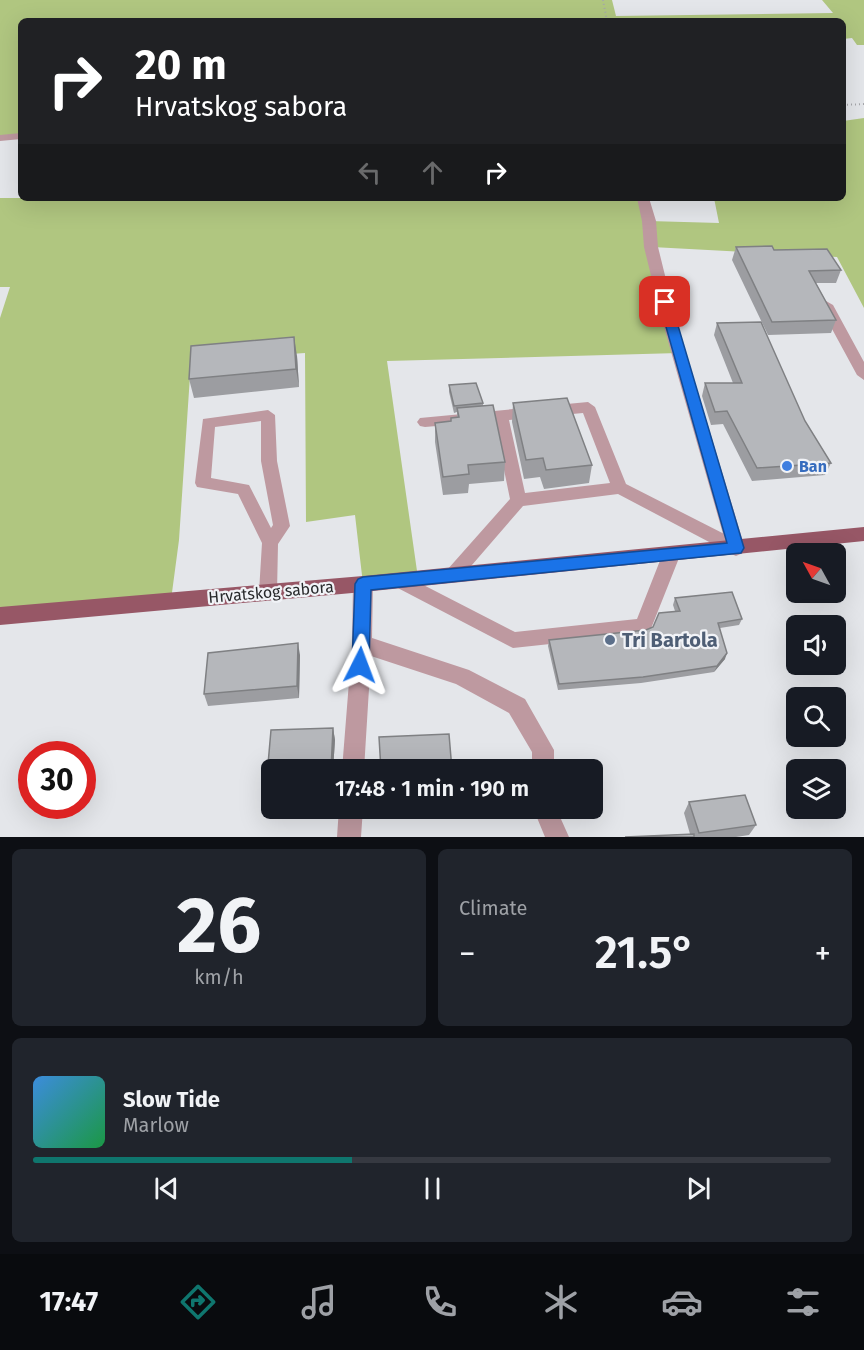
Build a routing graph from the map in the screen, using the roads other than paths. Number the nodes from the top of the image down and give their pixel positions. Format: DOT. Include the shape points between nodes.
graph roads {
  1 [pos="18,136"];
  2 [pos="0,138"];
  3 [pos="644,201"];
  4 [pos="826,305"];
  5 [pos="864,375"];
  6 [pos="500,414"];
  7 [pos="425,422"];
  8 [pos="620,489"];
  9 [pos="518,500"];
  10 [pos="864,534"];
  11 [pos="270,543"];
  12 [pos="736,548"];
  13 [pos="672,553"];
  14 [pos="453,575"];
  15 [pos="398,580"];
  16 [pos="363,584"];
  17 [pos="268,592"];
  18 [pos="0,616"];
  19 [pos="362,644"];
  20 [pos="354,759"];
  21 [pos="543,759"];
  22 [pos="350,819"];
  23 [pos="549,819"];
  24 [pos="349,837"];
  25 [pos="557,837"];
  1 -- 2 [label="street"];
  3 -- 12 [label="street" via="669,320"];
  4 -- 5 [label="lane"];
  6 -- 7 [label="lane"];
  6 -- 8 [label="lane" via="588,407"];
  6 -- 9 [label="lane"];
  8 -- 9 [label="lane"];
  8 -- 12 [label="lane"];
  9 -- 14 [label="lane"];
  10 -- 12 [label="main road, Hrvatskog sabora"];
  11 -- 11 [label="lane" via="282,526 269,461 268,415 208,423 203,483 243,489"];
  11 -- 17 [label="lane"];
  12 -- 13 [label="main road, Hrvatskog sabora"];
  13 -- 14 [label="main road, Hrvatskog sabora"];
  13 -- 15 [label="lane" via="643,626 513,640"];
  14 -- 15 [label="main road, Hrvatskog sabora"];
  15 -- 16 [label="main road, Hrvatskog sabora"];
  16 -- 17 [label="main road, Hrvatskog sabora"];
  16 -- 19 [label="street"];
  17 -- 18 [label="main road, Hrvatskog sabora"];
  19 -- 20 [label="street"];
  19 -- 21 [label="street" via="462,677 517,706 543,750"];
  22 -- 24 [label="street"];
  23 -- 25 [label="street"];
}
